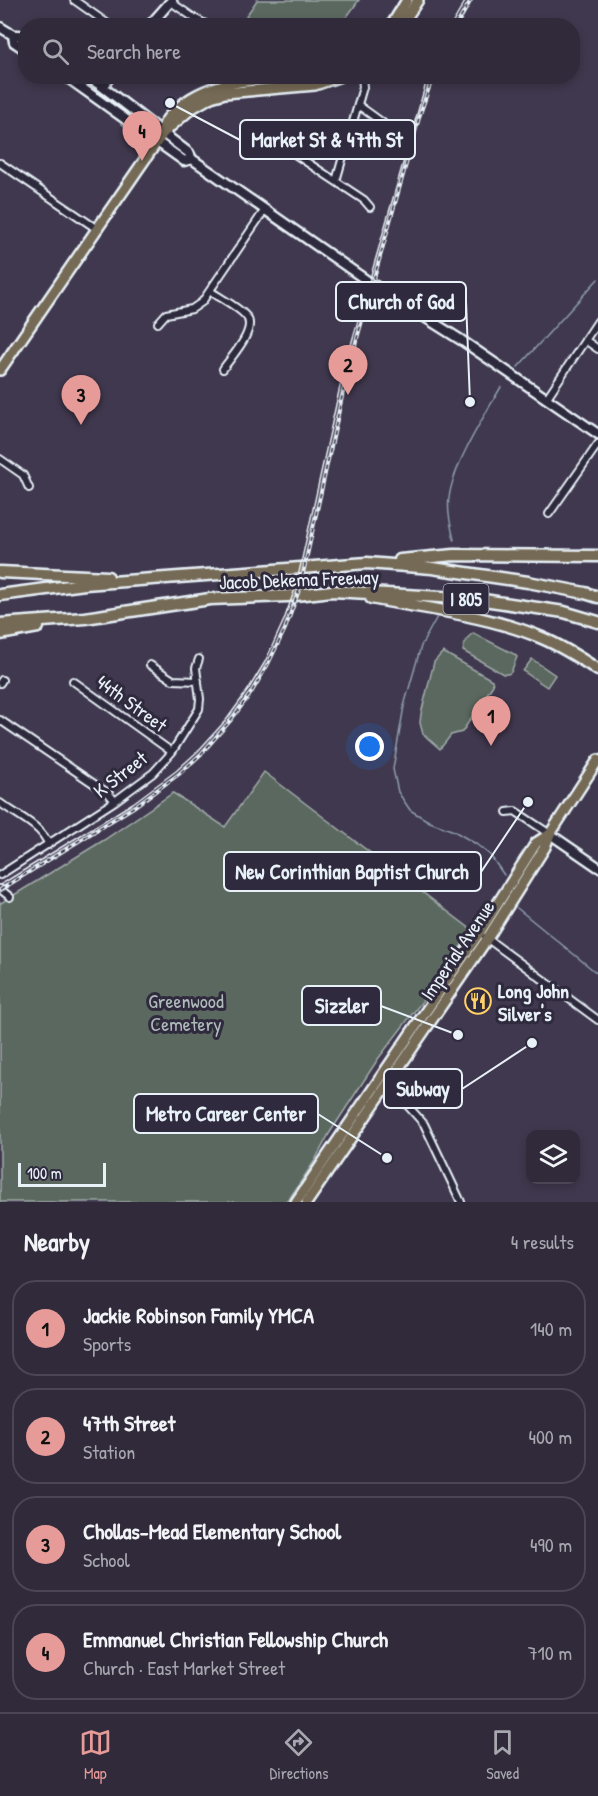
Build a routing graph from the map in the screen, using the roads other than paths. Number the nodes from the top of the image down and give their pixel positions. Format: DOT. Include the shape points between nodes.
graph roads {
  1 [pos="74,0"];
  2 [pos="407,0"];
  3 [pos="418,0"];
  4 [pos="171,1"];
  5 [pos="100,18"];
  6 [pos="156,18"];
  7 [pos="194,18"];
  8 [pos="396,18"];
  9 [pos="406,18"];
  10 [pos="0,27"];
  11 [pos="13,35"];
  12 [pos="18,35"];
  13 [pos="18,44"];
  14 [pos="76,84"];
  15 [pos="98,84"];
  16 [pos="105,84"];
  17 [pos="226,84"];
  18 [pos="318,84"];
  19 [pos="363,84"];
  20 [pos="103,87"];
  21 [pos="358,105"];
  22 [pos="383,123"];
  23 [pos="163,133"];
  24 [pos="275,141"];
  25 [pos="156,142"];
  26 [pos="192,159"];
  27 [pos="0,163"];
  28 [pos="336,181"];
  29 [pos="370,207"];
  30 [pos="264,210"];
  31 [pos="97,229"];
  32 [pos="210,291"];
  33 [pos="598,321"];
  34 [pos="158,323"];
  35 [pos="585,340"];
  36 [pos="598,349"];
  37 [pos="0,369"];
  38 [pos="223,369"];
  39 [pos="546,399"];
  40 [pos="598,434"];
  41 [pos="598,444"];
  42 [pos="0,459"];
  43 [pos="29,488"];
  44 [pos="549,514"];
  45 [pos="598,556"];
  46 [pos="367,563"];
  47 [pos="0,572"];
  48 [pos="165,579"];
  49 [pos="332,591"];
  50 [pos="0,595"];
  51 [pos="598,597"];
  52 [pos="85,618"];
  53 [pos="598,622"];
  54 [pos="0,624"];
  55 [pos="0,634"];
  56 [pos="199,659"];
  57 [pos="150,665"];
  58 [pos="598,670"];
  59 [pos="73,681"];
  60 [pos="198,681"];
  61 [pos="0,720"];
  62 [pos="172,752"];
  63 [pos="598,761"];
  64 [pos="115,801"];
  65 [pos="0,803"];
  66 [pos="507,812"];
  67 [pos="550,834"];
  68 [pos="48,845"];
  69 [pos="598,867"];
  70 [pos="0,875"];
  71 [pos="0,890"];
  72 [pos="10,897"];
  73 [pos="483,936"];
  74 [pos="598,1020"];
  75 [pos="386,1088"];
  76 [pos="296,1202"];
  77 [pos="307,1202"];
  78 [pos="461,1202"];
  1 -- 5 [label="street"];
  2 -- 8 [label="main road"];
  3 -- 9 [label="main road"];
  4 -- 6 [label="main road"];
  4 -- 7 [label="street"];
  10 -- 11 [label="main road"];
  11 -- 12 [label="main road"];
  11 -- 13 [label="main road"];
  14 -- 25 [label="main road"];
  15 -- 20 [label="main road"];
  16 -- 20 [label="main road"];
  17 -- 23 [label="main road" via="204,90 179,107 163,125"];
  18 -- 23 [label="main road" via="212,97"];
  19 -- 21 [label="street"];
  20 -- 23 [label="main road"];
  21 -- 22 [label="street"];
  21 -- 28 [label="street"];
  23 -- 25 [label="main road"];
  23 -- 26 [label="main road"];
  24 -- 28 [label="street"];
  25 -- 26 [label="main road" via="184,160"];
  25 -- 31 [label="main road"];
  26 -- 30 [label="main road"];
  27 -- 31 [label="street"];
  28 -- 29 [label="street"];
  30 -- 32 [label="street"];
  30 -- 39 [label="main road"];
  31 -- 37 [label="main road"];
  32 -- 34 [label="street" via="192,309 166,314"];
  32 -- 38 [label="street" via="250,322 249,331"];
  33 -- 35 [label="street"];
  35 -- 36 [label="street"];
  35 -- 39 [label="street"];
  39 -- 40 [label="main road"];
  41 -- 44 [label="street"];
  42 -- 43 [label="street" via="23,475"];
  45 -- 46 [label="highway" via="454,555"];
  46 -- 48 [label="highway, Jacob Dekema Freeway / I 805"];
  46 -- 51 [label="highway, Jacob Dekema Freeway / I 805" via="528,582"];
  47 -- 48 [label="highway"];
  48 -- 50 [label="highway, Jacob Dekema Freeway / I 805"];
  49 -- 52 [label="highway, Jacob Dekema Freeway / I 805" via="210,599"];
  49 -- 53 [label="highway, Jacob Dekema Freeway / I 805" via="477,599 564,612"];
  49 -- 58 [label="highway" via="485,620 542,638"];
  52 -- 54 [label="highway, Jacob Dekema Freeway / I 805"];
  52 -- 55 [label="highway"];
  56 -- 60 [label="street, K Street"];
  57 -- 60 [label="street" via="173,680"];
  59 -- 62 [label="street, 44th Street"];
  60 -- 62 [label="street, K Street" via="200,709"];
  61 -- 64 [label="street"];
  62 -- 64 [label="street, K Street" via="153,773"];
  63 -- 67 [label="main road, Imperial Avenue"];
  64 -- 68 [label="street, K Street"];
  65 -- 68 [label="street" via="42,832"];
  66 -- 67 [label="street" via="515,811"];
  67 -- 69 [label="main road"];
  67 -- 73 [label="main road, Imperial Avenue"];
  68 -- 70 [label="street, K Street"];
  71 -- 72 [label="street"];
  73 -- 74 [label="street"];
  73 -- 75 [label="main road, Imperial Avenue"];
  73 -- 76 [label="main road, Imperial Avenue"];
  75 -- 77 [label="main road, Imperial Avenue"];
  75 -- 78 [label="street" via="424,1124"];
}
